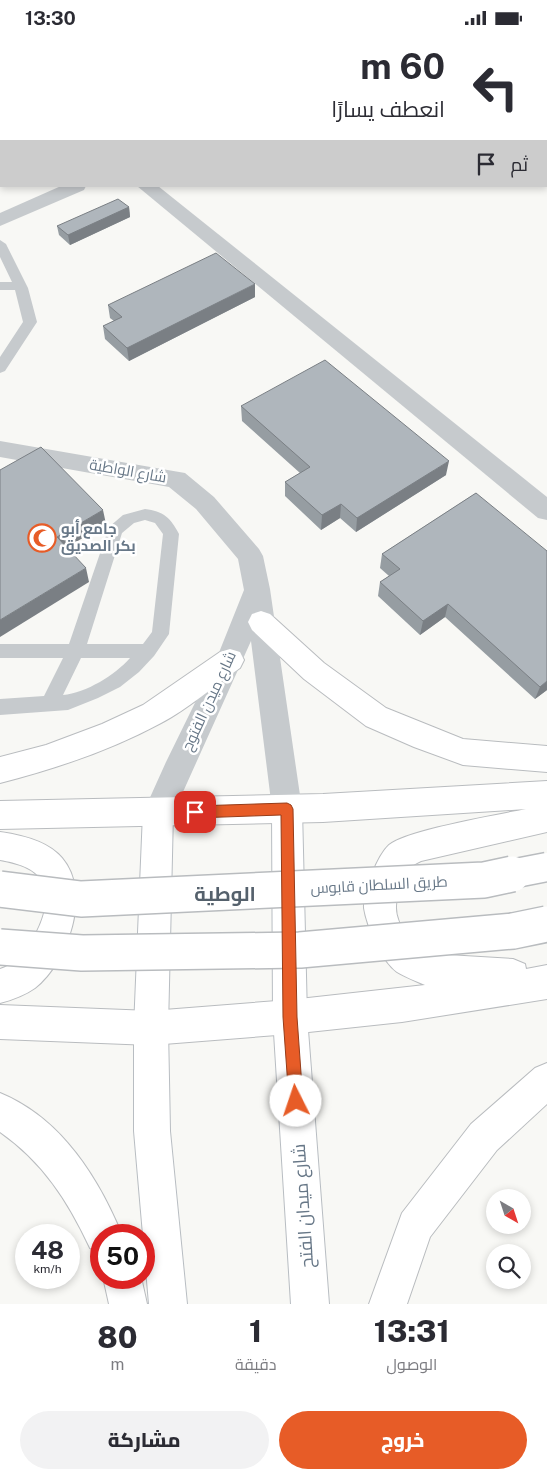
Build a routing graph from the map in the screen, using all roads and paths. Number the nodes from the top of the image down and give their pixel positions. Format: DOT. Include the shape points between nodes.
graph roads {
  1 [pos="75,187"];
  2 [pos="147,187"];
  3 [pos="0,220"];
  4 [pos="0,244"];
  5 [pos="0,286"];
  6 [pos="20,286"];
  7 [pos="0,368"];
  8 [pos="0,449"];
  9 [pos="547,511"];
  10 [pos="257,589"];
  11 [pos="261,622"];
  12 [pos="76,650"];
  13 [pos="0,651"];
  14 [pos="148,651"];
  15 [pos="230,660"];
  16 [pos="50,703"];
  17 [pos="0,707"];
  18 [pos="547,759"];
  19 [pos="0,770"];
  20 [pos="547,794"];
  21 [pos="287,809"];
  22 [pos="158,813"];
  23 [pos="0,815"];
  24 [pos="547,818"];
  25 [pos="0,846"];
  26 [pos="547,867"];
  27 [pos="0,889"];
  28 [pos="547,924"];
  29 [pos="0,947"];
  30 [pos="547,980"];
  31 [pos="0,986"];
  32 [pos="290,1017"];
  33 [pos="0,1022"];
  34 [pos="151,1028"];
  35 [pos="547,1081"];
  36 [pos="0,1111"];
  37 [pos="98,1224"];
  38 [pos="125,1289"];
  39 [pos="128,1304"];
  40 [pos="168,1304"];
  41 [pos="310,1304"];
  42 [pos="388,1304"];
  1 -- 3 [label="street"];
  2 -- 9 [label="street"];
  4 -- 6 [label="lane"];
  5 -- 6 [label="lane"];
  6 -- 7 [label="lane" via="30,322"];
  8 -- 10 [label="street, شارع الواطية" via="176,479 205,503 250,556"];
  10 -- 11 [label="street, شارع الواطية"];
  10 -- 15 [label="street, شارع ميدن الفتوح"];
  11 -- 18 [label="main road" via="314,671 376,717 463,752"];
  11 -- 21 [label="street, شارع الواطية"];
  12 -- 13 [label="lane"];
  12 -- 14 [label="lane"];
  12 -- 14 [label="lane" via="115,531 125,519 142,514 165,521 171,534 160,634"];
  12 -- 16 [label="lane"];
  14 -- 16 [label="lane" via="114,682 68,702"];
  15 -- 19 [label="main road" via="153,714 47,758"];
  15 -- 22 [label="street, شارع ميدن الفتوح"];
  16 -- 17 [label="lane"];
  20 -- 21 [label="main road"];
  21 -- 22 [label="main road"];
  21 -- 32 [label="main road, شارع ميدان الفتح"];
  22 -- 23 [label="main road"];
  22 -- 34 [label="main road"];
  24 -- 30 [label="main road" via="418,847 400,855 387,873 380,907 388,935 408,960 430,970"];
  25 -- 31 [label="main road" via="26,851 49,865 61,887 61,907 56,927 37,963 24,976"];
  26 -- 27 [label="main road, طريق السلطان قابوس, bridge" via="484,880 81,899"];
  28 -- 29 [label="main road, bridge" via="513,931 300,950 82,953"];
  30 -- 32 [label="main road" via="402,1005"];
  32 -- 34 [label="main road"];
  32 -- 41 [label="main road, شارع ميدان الفتح"];
  33 -- 34 [label="main road"];
  34 -- 40 [label="main road" via="152,1131"];
  35 -- 42 [label="main road" via="484,1137 415,1226"];
  36 -- 37 [label="main road" via="18,1122 62,1163"];
  38 -- 39 [label="main road"];
}
